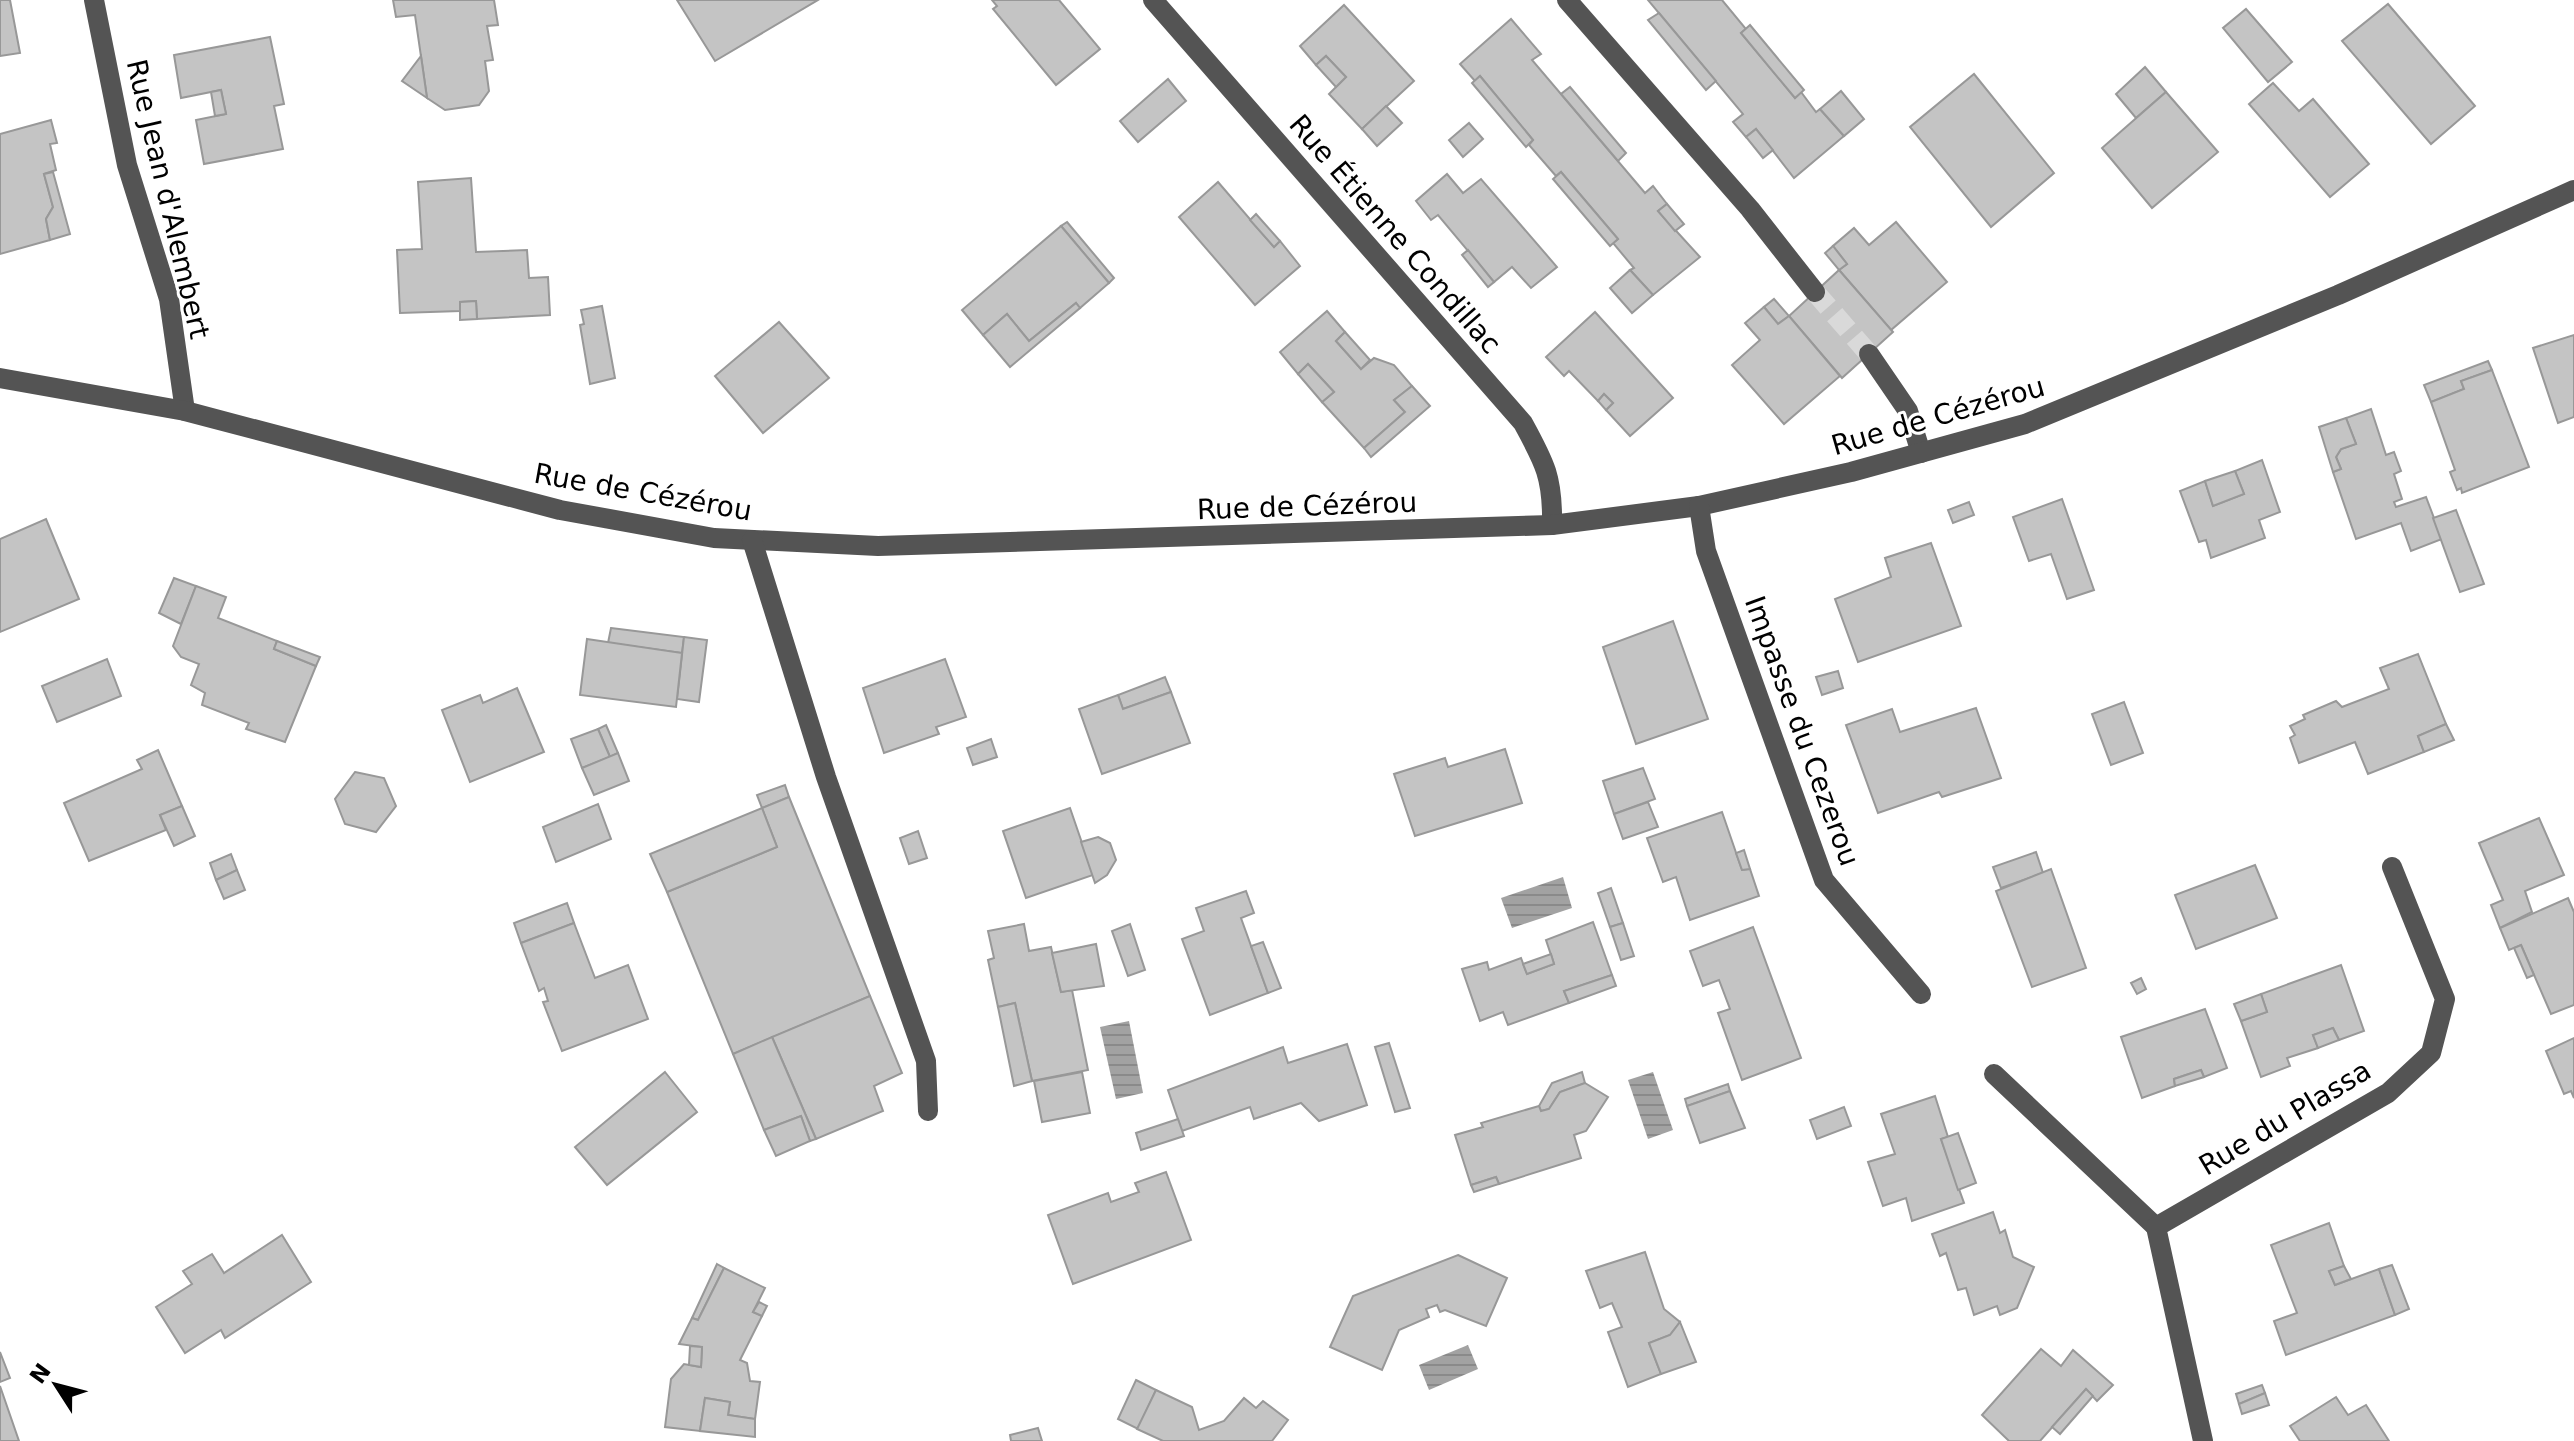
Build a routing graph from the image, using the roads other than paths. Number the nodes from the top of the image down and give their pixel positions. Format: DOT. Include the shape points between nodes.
graph roads {
  1 [pos="1153,0"];
  2 [pos="1567,0"];
  3 [pos="99,1"];
  4 [pos="2574,190"];
  5 [pos="1815,292"];
  6 [pos="1869,354"];
  7 [pos="0,378"];
  8 [pos="185,411"];
  9 [pos="1921,453"];
  10 [pos="1699,506"];
  11 [pos="1552,525"];
  12 [pos="752,540"];
  13 [pos="2392,867"];
  14 [pos="1921,994"];
  15 [pos="1994,1074"];
  16 [pos="928,1111"];
  17 [pos="2156,1227"];
  18 [pos="2203,1441"];
  1 -- 11 [label="street, Rue Étienne Condillac" via="1523,423 1546,466"];
  2 -- 5 [label="street" via="1750,209"];
  3 -- 8 [label="street, Rue Jean d'Alembert" via="127,165 169,299"];
  4 -- 9 [label="street, Rue de Cézérou" via="2338,295 2025,424"];
  6 -- 9 [label="street" via="1908,411"];
  7 -- 8 [label="street, Rue de Cézérou"];
  8 -- 12 [label="street, Rue de Cézérou" via="560,510"];
  9 -- 10 [label="street, Rue de Cézérou"];
  10 -- 11 [label="street, Rue de Cézérou"];
  10 -- 14 [label="street, Impasse du Cezerou" via="1706,551 1824,880"];
  11 -- 12 [label="street, Rue de Cézérou" via="878,546"];
  12 -- 16 [label="street" via="826,777 926,1061"];
  13 -- 17 [label="street, Rue du Plassa" via="2445,999 2431,1053 2388,1093"];
  15 -- 17 [label="street"];
  17 -- 18 [label="street"];
}
